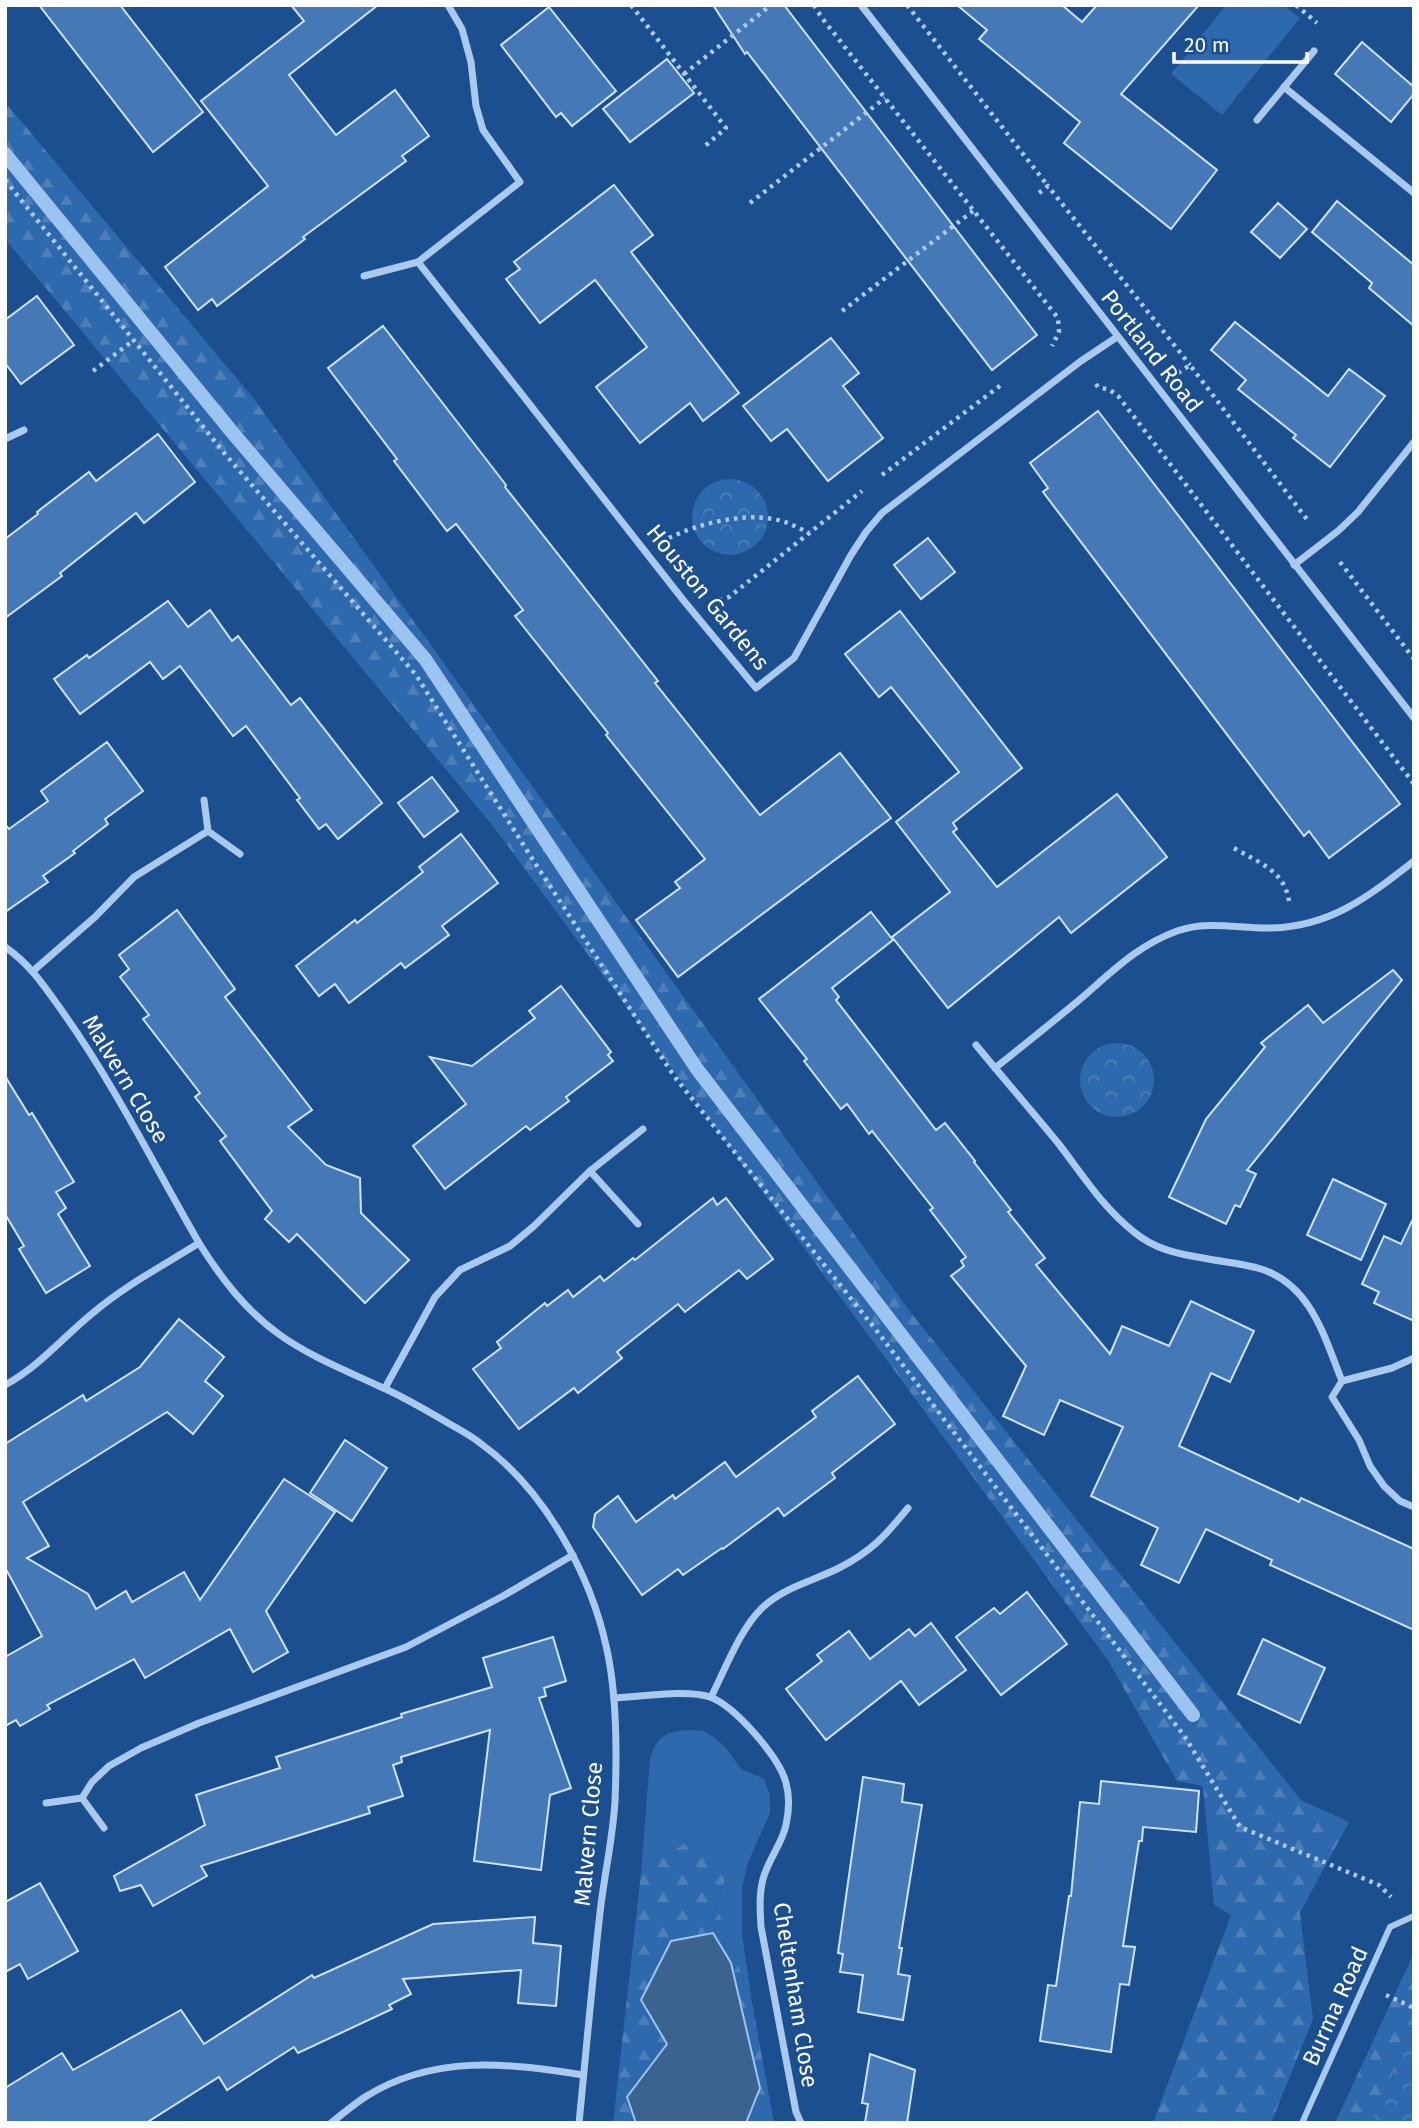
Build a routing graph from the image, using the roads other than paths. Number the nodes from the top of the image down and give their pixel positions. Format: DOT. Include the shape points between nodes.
graph roads {
  1 [pos="448,5"];
  2 [pos="861,5"];
  3 [pos="1314,51"];
  4 [pos="1284,87"];
  5 [pos="1257,120"];
  6 [pos="1414,192"];
  7 [pos="418,262"];
  8 [pos="364,275"];
  9 [pos="1117,337"];
  10 [pos="24,429"];
  11 [pos="5,439"];
  12 [pos="1414,442"];
  13 [pos="1294,565"];
  14 [pos="1414,718"];
  15 [pos="204,800"];
  16 [pos="208,831"];
  17 [pos="240,854"];
  18 [pos="1414,861"];
  19 [pos="5,947"];
  20 [pos="33,971"];
  21 [pos="976,1045"];
  22 [pos="995,1068"];
  23 [pos="643,1129"];
  24 [pos="590,1171"];
  25 [pos="638,1224"];
  26 [pos="199,1243"];
  27 [pos="1414,1358"];
  28 [pos="1342,1381"];
  29 [pos="5,1385"];
  30 [pos="385,1388"];
  31 [pos="1414,1507"];
  32 [pos="908,1508"];
  33 [pos="573,1555"];
  34 [pos="711,1697"];
  35 [pos="614,1698"];
  36 [pos="82,1798"];
  37 [pos="46,1803"];
  38 [pos="104,1828"];
  39 [pos="1413,1916"];
  40 [pos="583,2075"];
  41 [pos="331,2123"];
  42 [pos="579,2123"];
  43 [pos="801,2123"];
  44 [pos="1302,2123"];
  1 -- 7 [label="street" via="471,62 483,130 520,182"];
  2 -- 9 [label="street, Portland Road"];
  3 -- 4 [label="street"];
  4 -- 5 [label="street"];
  4 -- 6 [label="street"];
  7 -- 8 [label="street"];
  7 -- 9 [label="street, Houston Gardens" via="757,688 794,658 851,555 882,513"];
  9 -- 13 [label="street, Portland Road"];
  10 -- 11 [label="street"];
  12 -- 13 [label="street" via="1358,512"];
  13 -- 14 [label="street, Portland Road"];
  15 -- 16 [label="street"];
  16 -- 17 [label="street"];
  16 -- 20 [label="street" via="134,877"];
  18 -- 22 [label="street" via="1366,898 1317,921 1271,928 1208,924 1141,947"];
  19 -- 20 [label="street, Malvern Close"];
  20 -- 26 [label="street, Malvern Close" via="87,1046"];
  21 -- 22 [label="street"];
  22 -- 28 [label="street" via="1093,1190 1134,1233 1175,1253 1261,1269 1303,1296"];
  23 -- 24 [label="street"];
  24 -- 25 [label="street"];
  24 -- 30 [label="street" via="510,1246 460,1270 435,1297"];
  26 -- 29 [label="street" via="94,1311 51,1352"];
  26 -- 30 [label="street, Malvern Close" via="237,1296 279,1335"];
  27 -- 28 [label="street"];
  28 -- 31 [label="street" via="1332,1397 1370,1466 1400,1501"];
  30 -- 33 [label="street, Malvern Close" via="481,1443 546,1510"];
  32 -- 34 [label="street" via="885,1537 862,1555 782,1593 761,1608"];
  33 -- 35 [label="street, Malvern Close" via="607,1650"];
  33 -- 36 [label="street" via="406,1647 141,1748 109,1766"];
  34 -- 35 [label="street"];
  34 -- 43 [label="street, Cheltenham Close" via="751,1729 786,1782 786,1828 763,1878 760,1903"];
  35 -- 40 [label="street, Malvern Close" via="614,1802"];
  36 -- 37 [label="street"];
  36 -- 38 [label="street"];
  39 -- 44 [label="street, Burma Road" via="1390,1927"];
  40 -- 41 [label="street" via="502,2064 446,2066 406,2077 367,2096"];
  40 -- 42 [label="street, Malvern Close"];
}
